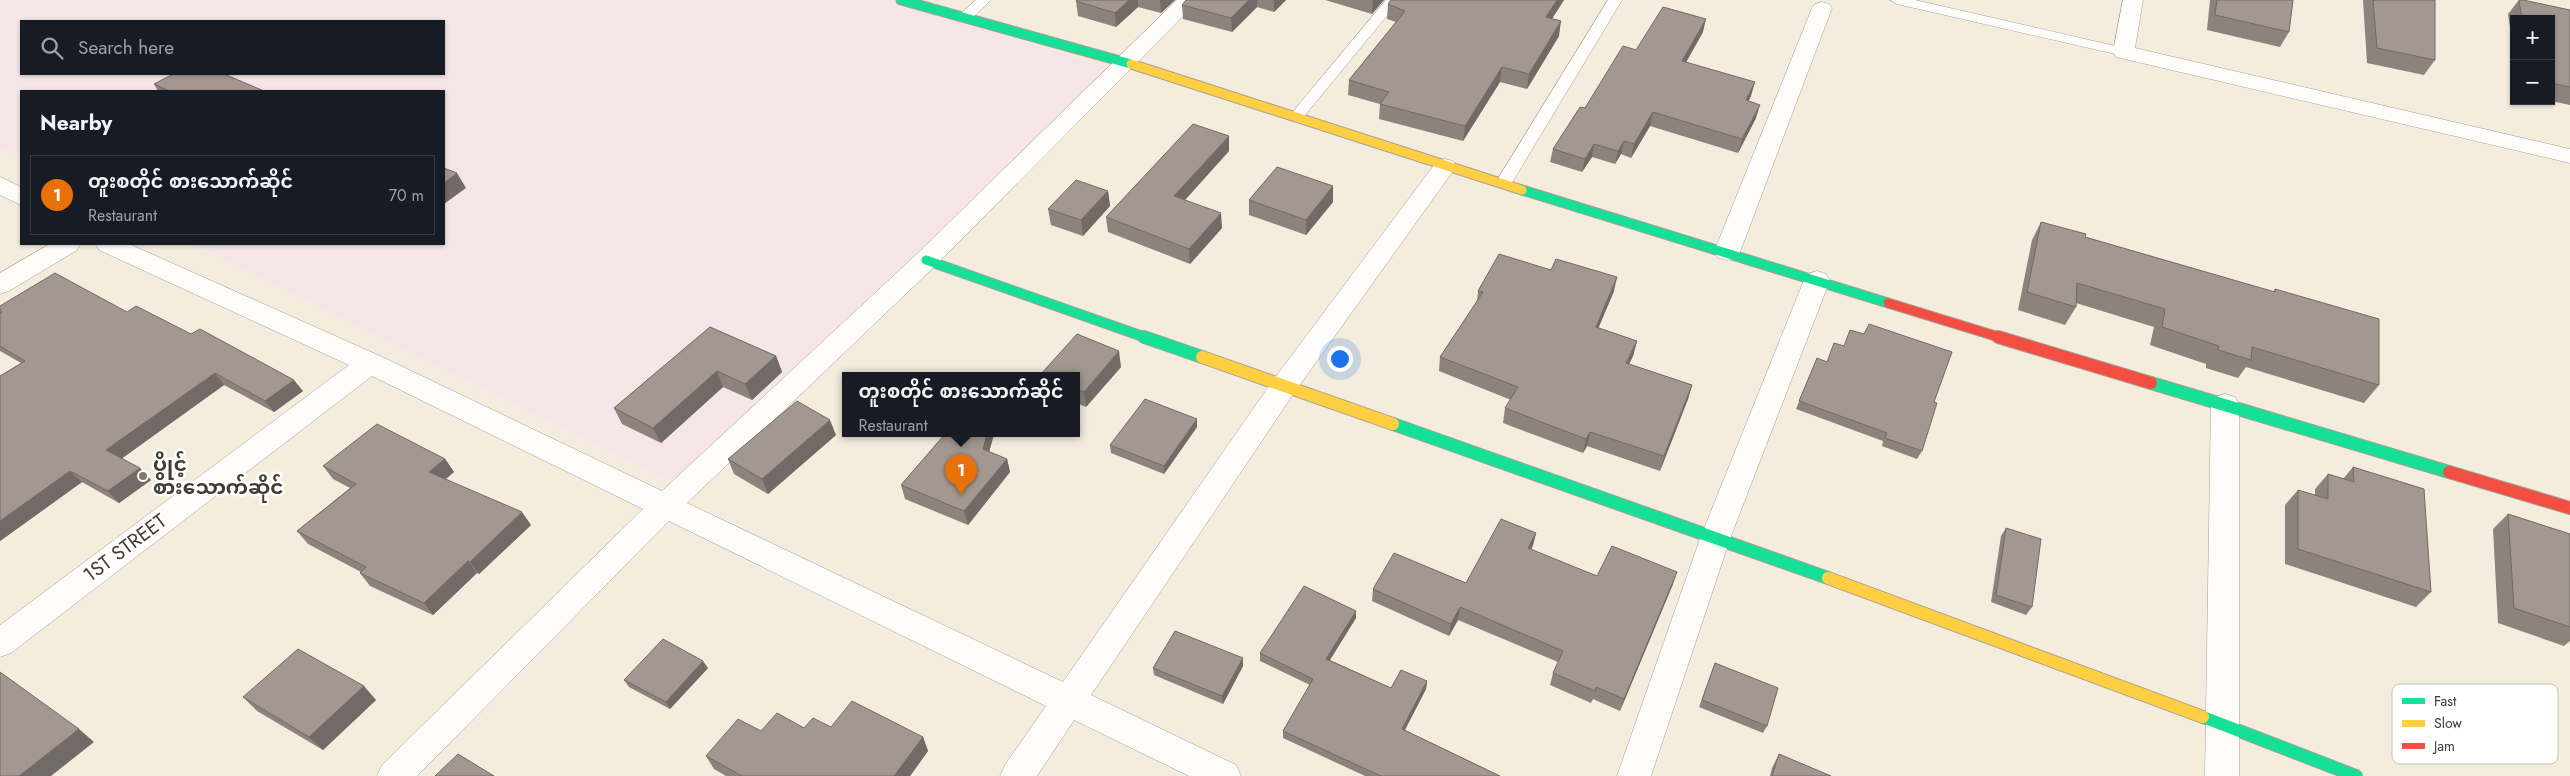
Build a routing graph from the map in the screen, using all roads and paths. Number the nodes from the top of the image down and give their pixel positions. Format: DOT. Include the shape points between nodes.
graph roads {
  1 [pos="901,0"];
  2 [pos="984,0"];
  3 [pos="1189,0"];
  4 [pos="1393,0"];
  5 [pos="1615,0"];
  6 [pos="1897,0"];
  7 [pos="2133,0"];
  8 [pos="1822,8"];
  9 [pos="964,18"];
  10 [pos="2124,52"];
  11 [pos="1126,62"];
  12 [pos="1296,117"];
  13 [pos="2570,156"];
  14 [pos="1445,166"];
  15 [pos="1504,182"];
  16 [pos="0,185"];
  17 [pos="20,196"];
  18 [pos="66,245"];
  19 [pos="110,245"];
  20 [pos="1727,252"];
  21 [pos="926,260"];
  22 [pos="1817,280"];
  23 [pos="0,285"];
  24 [pos="370,363"];
  25 [pos="1284,386"];
  26 [pos="2225,404"];
  27 [pos="665,506"];
  28 [pos="2570,508"];
  29 [pos="1716,536"];
  30 [pos="0,643"];
  31 [pos="1068,701"];
  32 [pos="2224,724"];
  33 [pos="394,776"];
  34 [pos="1017,776"];
  35 [pos="1224,776"];
  36 [pos="1634,776"];
  37 [pos="2222,776"];
  38 [pos="2356,776"];
  1 -- 9 [label="street"];
  2 -- 9 [label="lane"];
  3 -- 11 [label="street"];
  4 -- 12 [label="lane"];
  5 -- 15 [label="lane"];
  6 -- 10 [label="lane"];
  7 -- 10 [label="street"];
  8 -- 20 [label="street"];
  9 -- 11 [label="street"];
  10 -- 13 [label="street"];
  11 -- 12 [label="street"];
  11 -- 21 [label="street"];
  12 -- 14 [label="street"];
  14 -- 15 [label="street"];
  14 -- 25 [label="street"];
  15 -- 20 [label="street"];
  16 -- 17 [label="street"];
  18 -- 23 [label="street"];
  19 -- 24 [label="street"];
  20 -- 22 [label="street"];
  21 -- 25 [label="street"];
  21 -- 27 [label="street"];
  22 -- 26 [label="street"];
  22 -- 29 [label="street"];
  24 -- 27 [label="street"];
  24 -- 30 [label="street, 1ST STREET"];
  25 -- 29 [label="street"];
  25 -- 31 [label="street"];
  26 -- 28 [label="street"];
  26 -- 32 [label="street"];
  27 -- 31 [label="street"];
  27 -- 33 [label="street"];
  29 -- 32 [label="street"];
  29 -- 36 [label="street"];
  31 -- 34 [label="street"];
  31 -- 35 [label="street"];
  32 -- 37 [label="street"];
  32 -- 38 [label="street"];
}
